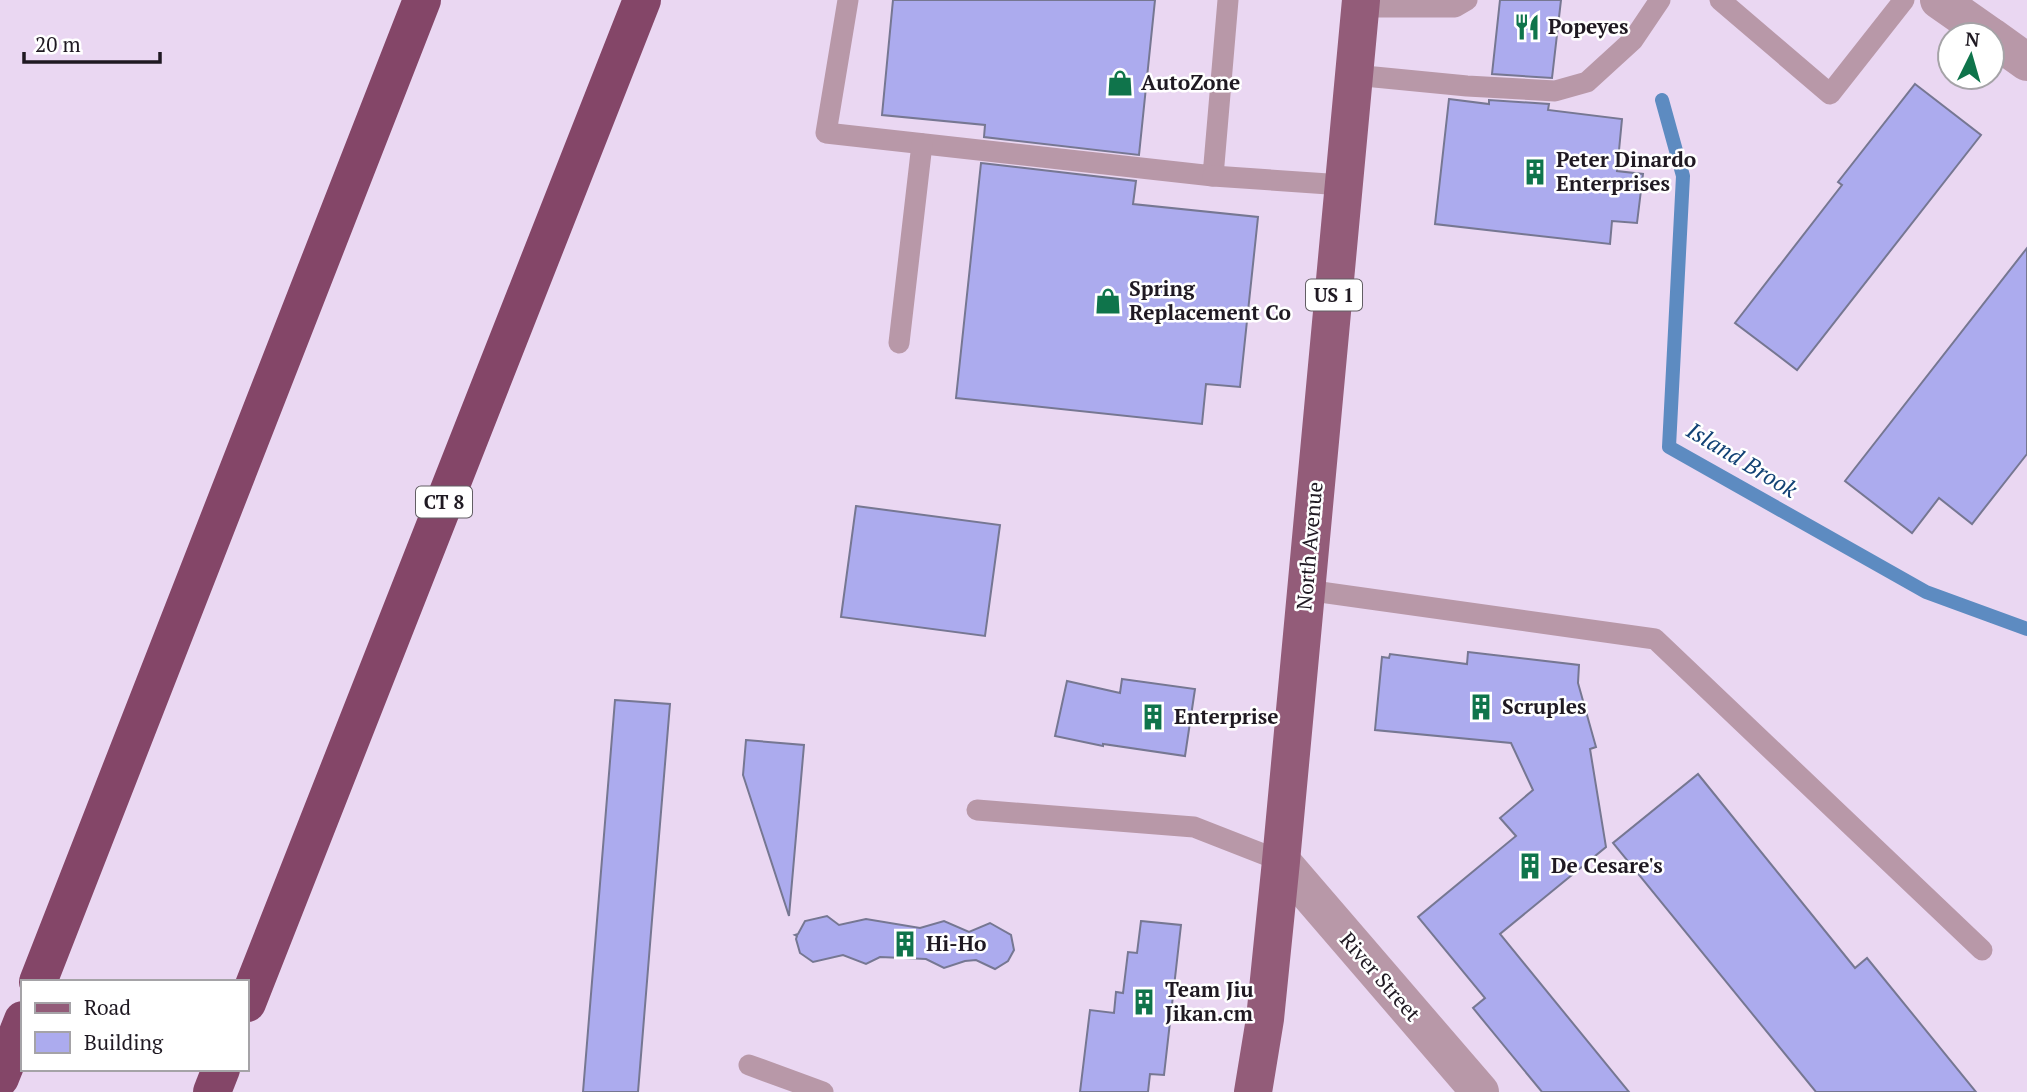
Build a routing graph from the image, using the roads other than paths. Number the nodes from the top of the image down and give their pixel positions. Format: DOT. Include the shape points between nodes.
graph roads {
  1 [pos="422,0"];
  2 [pos="642,0"];
  3 [pos="848,0"];
  4 [pos="1228,0"];
  5 [pos="1468,0"];
  6 [pos="1660,0"];
  7 [pos="1720,0"];
  8 [pos="1904,0"];
  9 [pos="1939,0"];
  10 [pos="1361,3"];
  11 [pos="1969,21"];
  12 [pos="2006,47"];
  13 [pos="2027,62"];
  14 [pos="1354,75"];
  15 [pos="922,144"];
  16 [pos="1213,176"];
  17 [pos="1343,184"];
  18 [pos="899,342"];
  19 [pos="1306,590"];
  20 [pos="978,810"];
  21 [pos="1281,861"];
  22 [pos="1982,950"];
  23 [pos="39,980"];
  24 [pos="248,1000"];
  25 [pos="21,1025"];
  26 [pos="749,1065"];
  27 [pos="220,1071"];
  28 [pos="0,1078"];
  29 [pos="212,1092"];
  30 [pos="822,1092"];
  31 [pos="1253,1092"];
  32 [pos="1480,1092"];
  1 -- 23 [label="highway"];
  2 -- 24 [label="highway, CT 8"];
  3 -- 15 [label="lane" via="826,133"];
  4 -- 16 [label="lane"];
  5 -- 10 [label="lane" via="1455,7"];
  6 -- 14 [label="lane" via="1633,40 1587,82 1555,91"];
  7 -- 8 [label="lane" via="1830,94"];
  9 -- 11 [label="street"];
  10 -- 14 [label="main road, North Avenue / US 1"];
  12 -- 13 [label="street"];
  14 -- 17 [label="main road, North Avenue / US 1"];
  15 -- 16 [label="lane"];
  15 -- 18 [label="lane"];
  16 -- 17 [label="lane"];
  17 -- 19 [label="main road, North Avenue / US 1"];
  19 -- 21 [label="main road, North Avenue / US 1"];
  19 -- 22 [label="lane" via="1655,639"];
  20 -- 21 [label="lane" via="1194,827"];
  21 -- 31 [label="main road, North Avenue / US 1"];
  21 -- 32 [label="street, River Street"];
  25 -- 28 [label="highway"];
  26 -- 30 [label="lane"];
  27 -- 29 [label="highway"];
}
